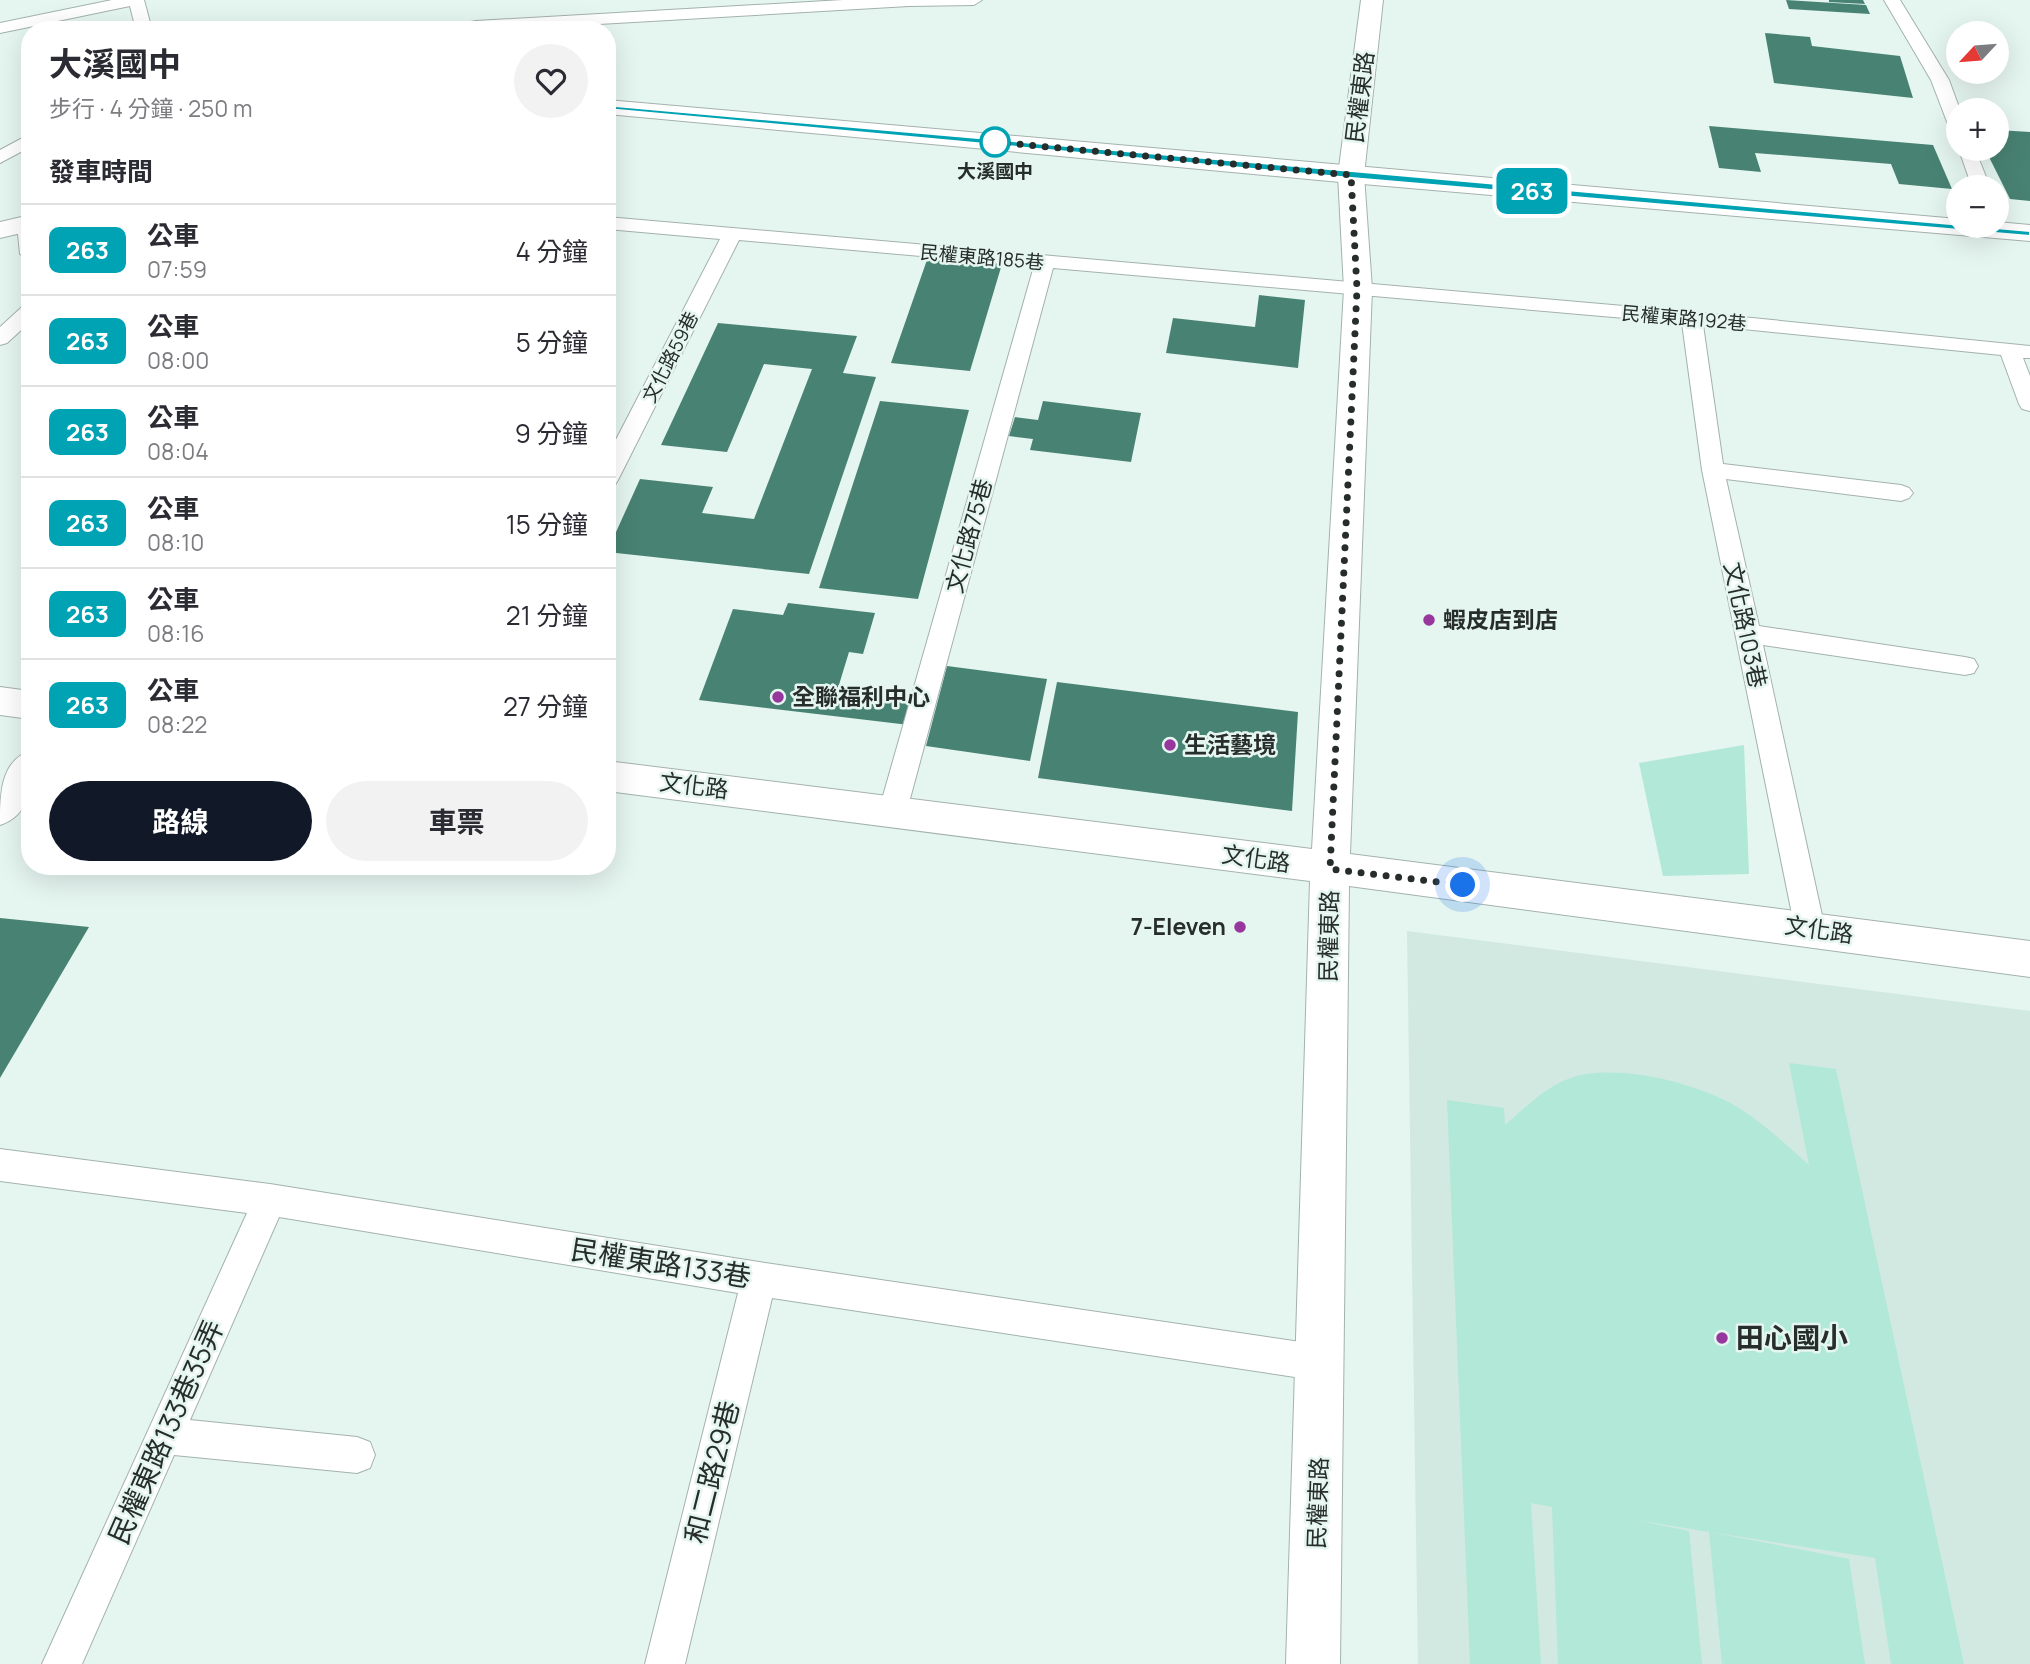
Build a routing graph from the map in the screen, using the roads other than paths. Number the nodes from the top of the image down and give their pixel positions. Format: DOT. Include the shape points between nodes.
graph roads {
  1 [pos="25,0"];
  2 [pos="136,0"];
  3 [pos="974,0"];
  4 [pos="1372,0"];
  5 [pos="1892,0"];
  6 [pos="29,21"];
  7 [pos="34,21"];
  8 [pos="142,21"];
  9 [pos="563,21"];
  10 [pos="21,24"];
  11 [pos="0,28"];
  12 [pos="1947,98"];
  13 [pos="616,108"];
  14 [pos="21,145"];
  15 [pos="0,158"];
  16 [pos="1351,175"];
  17 [pos="616,224"];
  18 [pos="1946,224"];
  19 [pos="21,226"];
  20 [pos="0,230"];
  21 [pos="2009,230"];
  22 [pos="2030,233"];
  23 [pos="732,234"];
  24 [pos="1045,262"];
  25 [pos="1357,289"];
  26 [pos="1692,318"];
  27 [pos="21,319"];
  28 [pos="0,339"];
  29 [pos="2020,351"];
  30 [pos="2030,404"];
  31 [pos="616,462"];
  32 [pos="1713,470"];
  33 [pos="1901,493"];
  34 [pos="1748,634"];
  35 [pos="1965,666"];
  36 [pos="0,701"];
  37 [pos="21,704"];
  38 [pos="616,777"];
  39 [pos="21,778"];
  40 [pos="0,810"];
  41 [pos="893,810"];
  42 [pos="1330,869"];
  43 [pos="1810,929"];
  44 [pos="2030,959"];
  45 [pos="0,1165"];
  46 [pos="270,1200"];
  47 [pos="759,1279"];
  48 [pos="1321,1363"];
  49 [pos="164,1436"];
  50 [pos="357,1455"];
  51 [pos="62,1664"];
  52 [pos="665,1664"];
  53 [pos="1313,1664"];
  1 -- 6 [label="lane"];
  2 -- 7 [label="lane"];
  2 -- 8 [label="lane"];
  3 -- 9 [label="lane"];
  4 -- 16 [label="street, 民權東路"];
  5 -- 12 [label="lane"];
  10 -- 11 [label="lane"];
  13 -- 16 [label="street"];
  14 -- 15 [label="lane"];
  16 -- 18 [label="street"];
  16 -- 25 [label="street, 民權東路"];
  17 -- 23 [label="lane, 民權東路185巷"];
  19 -- 20 [label="street"];
  21 -- 22 [label="street"];
  23 -- 24 [label="lane, 民權東路185巷"];
  23 -- 31 [label="lane, 文化路59巷"];
  24 -- 25 [label="lane, 民權東路185巷"];
  24 -- 41 [label="lane, 文化路75巷"];
  25 -- 26 [label="lane, 民權東路192巷"];
  25 -- 42 [label="street, 民權東路"];
  26 -- 29 [label="lane, 民權東路192巷"];
  26 -- 32 [label="lane, 文化路103巷"];
  27 -- 28 [label="lane"];
  29 -- 30 [label="lane"];
  32 -- 33 [label="lane"];
  32 -- 34 [label="lane, 文化路103巷"];
  34 -- 35 [label="lane"];
  34 -- 43 [label="lane, 文化路103巷"];
  36 -- 37 [label="street"];
  38 -- 41 [label="street, 文化路"];
  39 -- 40 [label="street"];
  41 -- 42 [label="street, 文化路"];
  42 -- 43 [label="street, 文化路"];
  42 -- 48 [label="street, 民權東路"];
  43 -- 44 [label="street, 文化路"];
  45 -- 46 [label="lane, 民權東路133巷"];
  46 -- 47 [label="lane, 民權東路133巷"];
  46 -- 49 [label="lane, 民權東路133巷35弄"];
  47 -- 48 [label="lane, 民權東路133巷"];
  47 -- 52 [label="lane, 和二路29巷"];
  48 -- 53 [label="street, 民權東路"];
  49 -- 50 [label="lane"];
  49 -- 51 [label="lane, 民權東路133巷35弄"];
}
